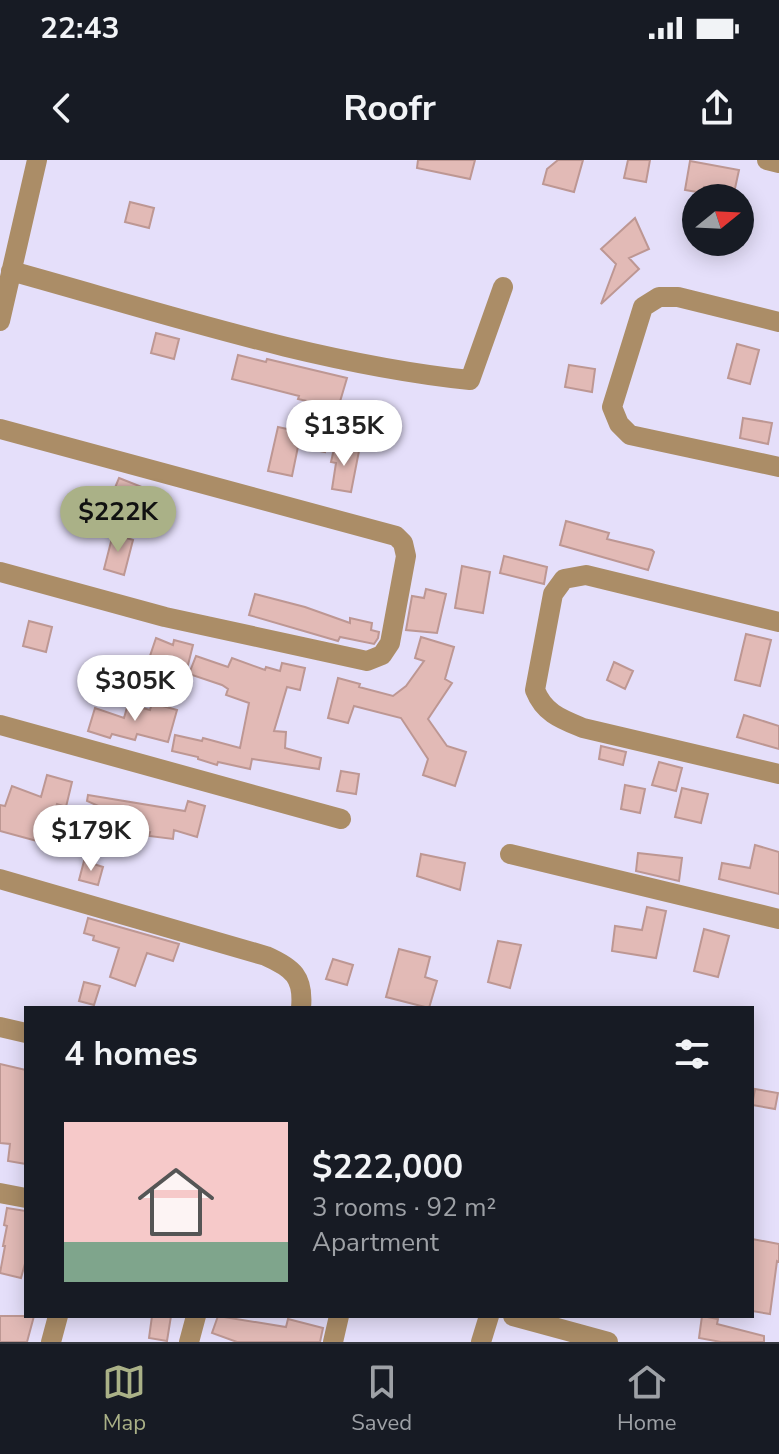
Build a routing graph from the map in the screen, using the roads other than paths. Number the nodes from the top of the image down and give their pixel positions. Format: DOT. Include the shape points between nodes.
graph roads {
  1 [pos="37,160"];
  2 [pos="767,160"];
  3 [pos="779,163"];
  4 [pos="11,271"];
  5 [pos="503,287"];
  6 [pos="0,321"];
  7 [pos="779,322"];
  8 [pos="0,429"];
  9 [pos="779,467"];
  10 [pos="0,572"];
  11 [pos="779,622"];
  12 [pos="0,725"];
  13 [pos="779,774"];
  14 [pos="341,819"];
  15 [pos="510,854"];
  16 [pos="0,879"];
  17 [pos="779,919"];
  18 [pos="301,1006"];
  19 [pos="0,1027"];
  20 [pos="24,1033"];
  21 [pos="0,1193"];
  22 [pos="24,1198"];
  23 [pos="57,1318"];
  24 [pos="195,1318"];
  25 [pos="339,1318"];
  26 [pos="488,1318"];
  27 [pos="520,1318"];
  28 [pos="51,1342"];
  29 [pos="189,1342"];
  30 [pos="333,1342"];
  31 [pos="481,1342"];
  32 [pos="608,1342"];
  1 -- 4 [label="street"];
  2 -- 3 [label="street"];
  4 -- 5 [label="street" via="273,344 470,380"];
  4 -- 6 [label="street"];
  7 -- 9 [label="street" via="659,297 643,307 612,407 630,435"];
  8 -- 10 [label="street" via="396,536 406,556 390,643 382,655 367,661 165,617"];
  11 -- 13 [label="street" via="586,575 564,579 553,594 535,690 540,704 556,717 583,728"];
  12 -- 14 [label="street"];
  15 -- 17 [label="street"];
  16 -- 18 [label="street" via="266,956 296,974"];
  19 -- 20 [label="street"];
  21 -- 22 [label="street"];
  23 -- 28 [label="street"];
  24 -- 29 [label="street"];
  25 -- 30 [label="street"];
  26 -- 31 [label="street"];
  27 -- 32 [label="street"];
}
